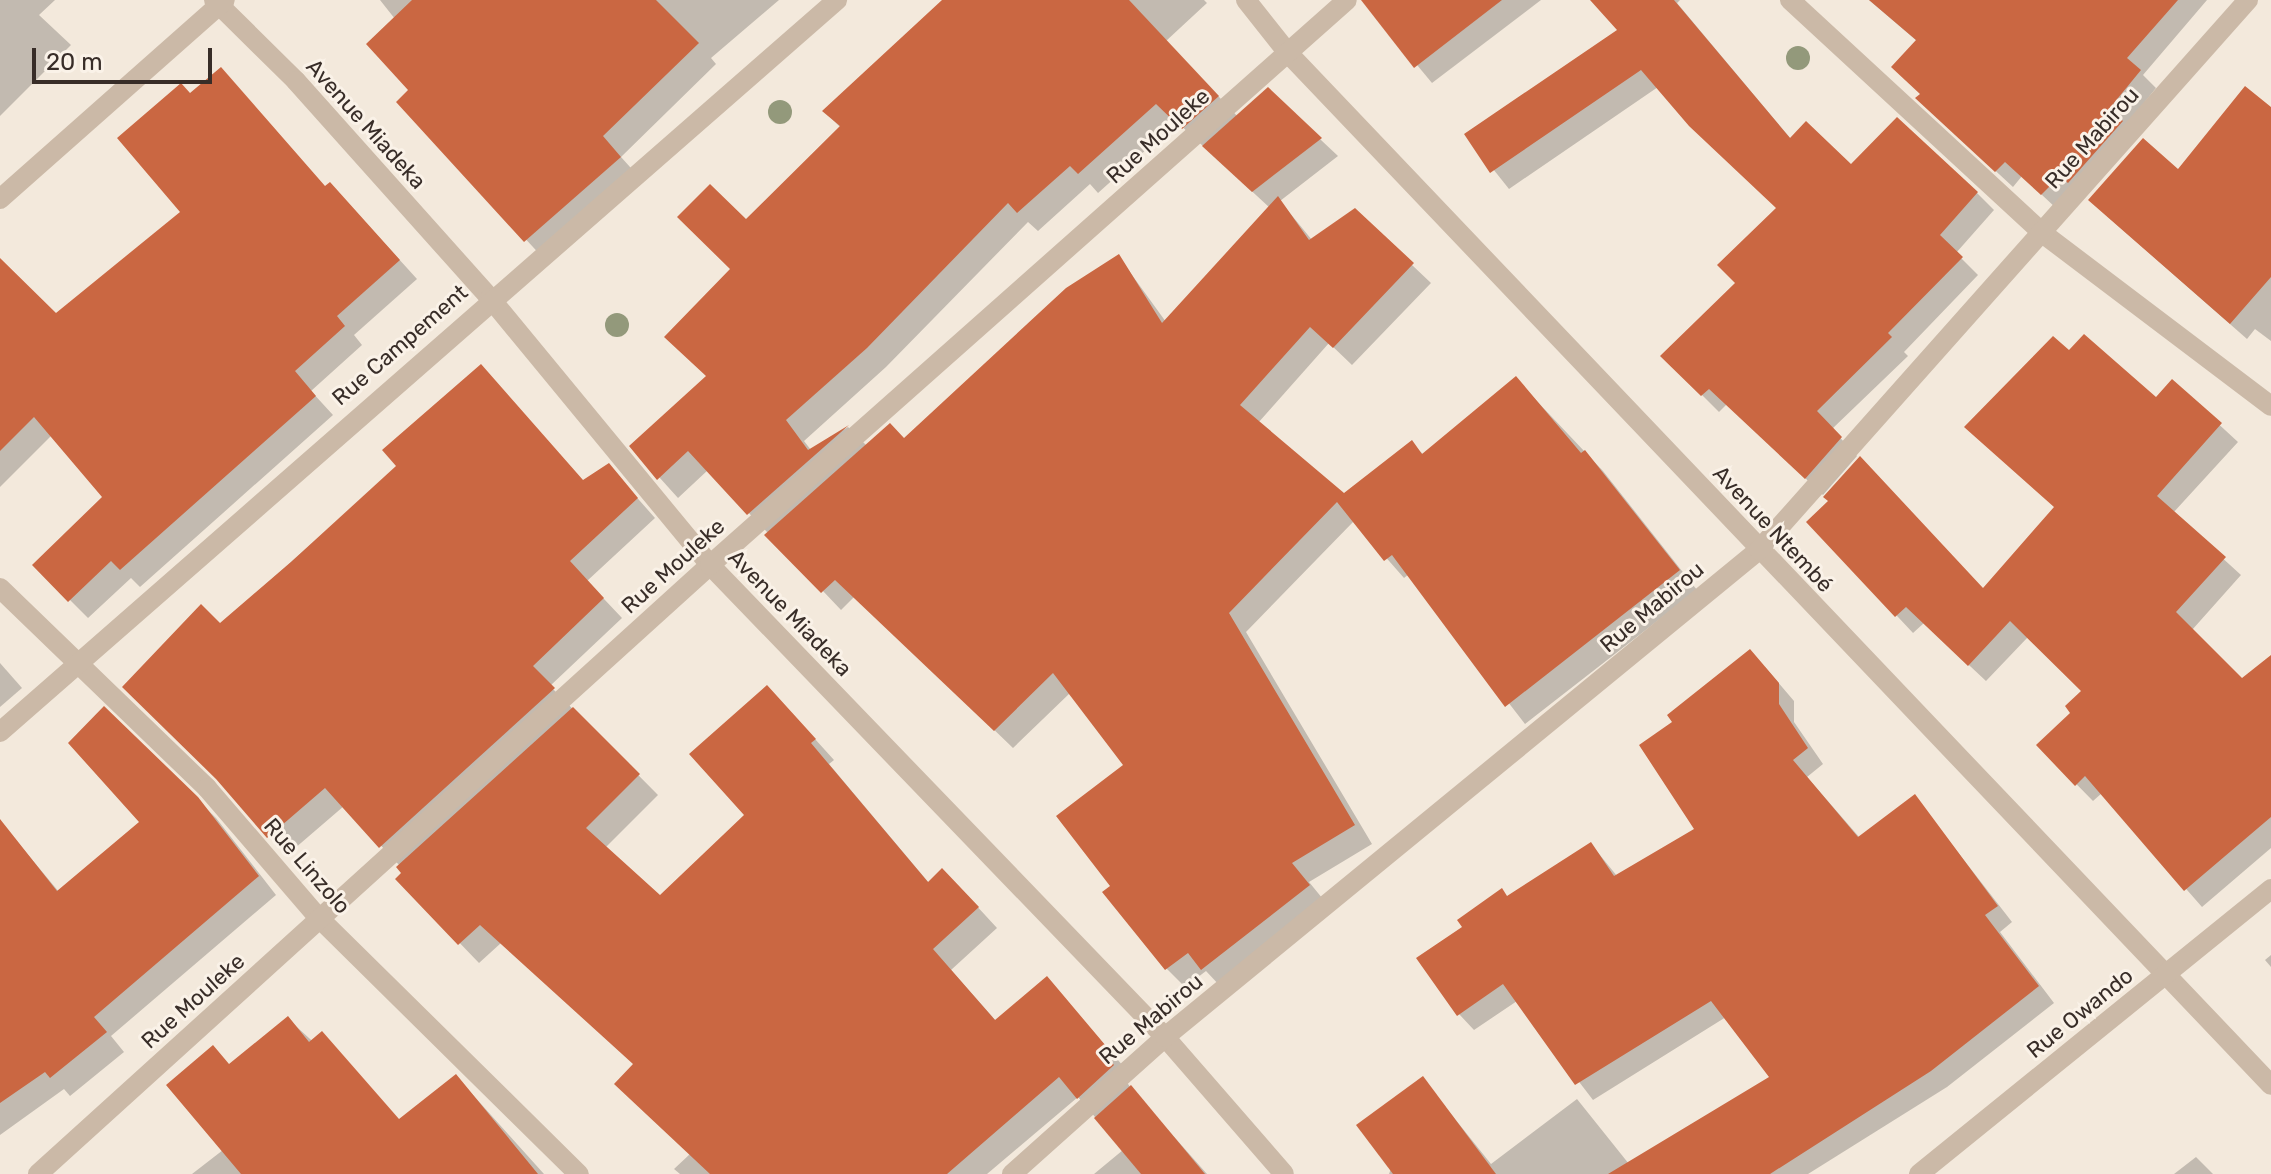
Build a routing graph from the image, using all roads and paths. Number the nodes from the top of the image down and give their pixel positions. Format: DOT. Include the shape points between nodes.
graph roads {
  1 [pos="837,0"];
  2 [pos="1246,0"];
  3 [pos="1347,0"];
  4 [pos="1790,0"];
  5 [pos="2248,0"];
  6 [pos="219,2"];
  7 [pos="1288,53"];
  8 [pos="0,199"];
  9 [pos="2041,232"];
  10 [pos="490,298"];
  11 [pos="2271,406"];
  12 [pos="1759,550"];
  13 [pos="710,565"];
  14 [pos="0,588"];
  15 [pos="77,661"];
  16 [pos="0,732"];
  17 [pos="2271,889"];
  18 [pos="319,918"];
  19 [pos="2163,976"];
  20 [pos="1165,1037"];
  21 [pos="2271,1085"];
  22 [pos="38,1174"];
  23 [pos="579,1174"];
  24 [pos="1012,1174"];
  25 [pos="1284,1174"];
  26 [pos="1919,1174"];
  1 -- 10 [label="street, Rue Campement"];
  2 -- 7 [label="street, Avenue Ntembé"];
  3 -- 7 [label="street, Rue Mouleke"];
  4 -- 9 [label="street"];
  5 -- 9 [label="street, Rue Mabirou"];
  6 -- 8 [label="street"];
  6 -- 10 [label="street, Avenue Miadeka"];
  7 -- 12 [label="street, Avenue Ntembé"];
  7 -- 13 [label="street, Rue Mouleke"];
  9 -- 11 [label="street"];
  9 -- 12 [label="street, Rue Mabirou"];
  10 -- 13 [label="street, Avenue Miadeka"];
  10 -- 15 [label="street, Rue Campement"];
  12 -- 19 [label="street, Avenue Ntembé"];
  12 -- 20 [label="street, Rue Mabirou"];
  13 -- 18 [label="street, Rue Mouleke"];
  13 -- 20 [label="street, Avenue Miadeka"];
  14 -- 15 [label="street, Rue Linzolo"];
  15 -- 16 [label="street, Rue Campement"];
  15 -- 18 [label="street, Rue Linzolo" via="207,788"];
  17 -- 19 [label="street, Rue Owando"];
  18 -- 22 [label="street, Rue Mouleke"];
  18 -- 23 [label="street, Rue Linzolo"];
  19 -- 21 [label="street, Avenue Ntembé"];
  19 -- 26 [label="street, Rue Owando"];
  20 -- 24 [label="street, Rue Mabirou"];
  20 -- 25 [label="street, Avenue Miadeka"];
}
